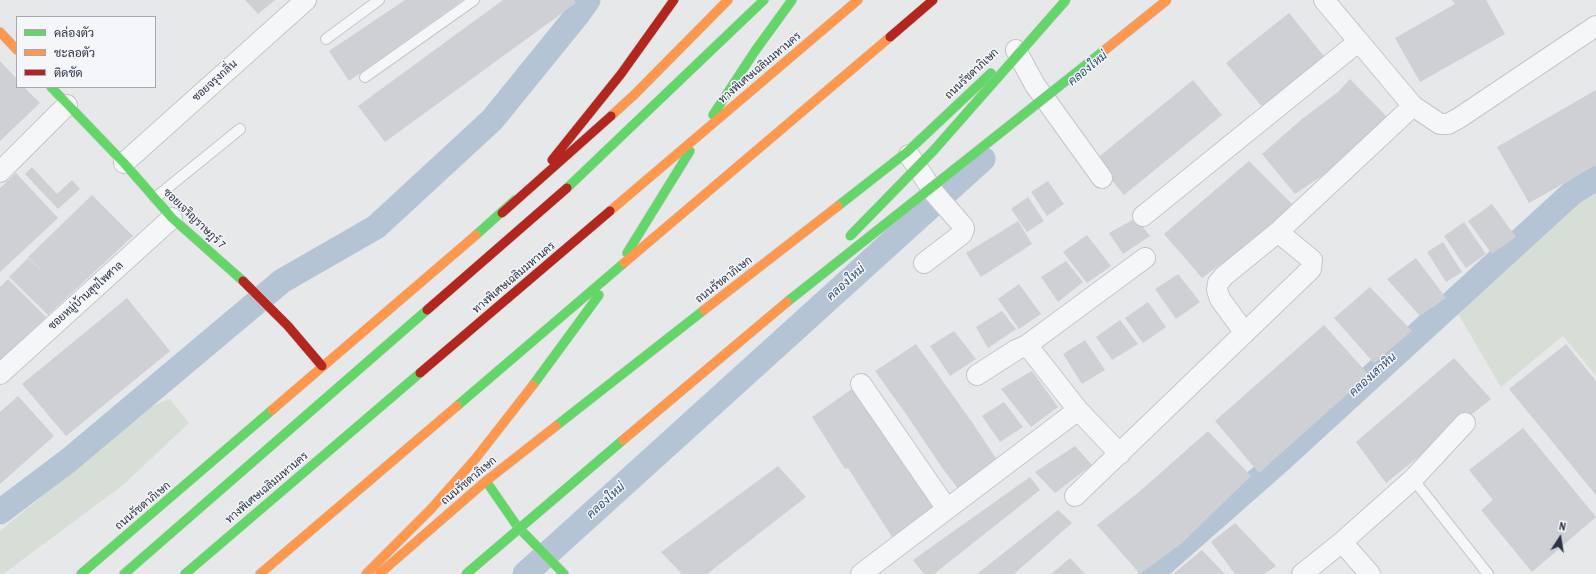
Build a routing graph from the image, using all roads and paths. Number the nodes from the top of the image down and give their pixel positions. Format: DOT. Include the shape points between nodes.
graph roads {
  1 [pos="306,0"];
  2 [pos="379,0"];
  3 [pos="474,0"];
  4 [pos="674,0"];
  5 [pos="728,0"];
  6 [pos="764,0"];
  7 [pos="792,0"];
  8 [pos="858,0"];
  9 [pos="933,0"];
  10 [pos="1167,0"];
  11 [pos="1324,0"];
  12 [pos="1070,2"];
  13 [pos="1596,26"];
  14 [pos="0,32"];
  15 [pos="326,39"];
  16 [pos="1358,42"];
  17 [pos="16,49"];
  18 [pos="1016,50"];
  19 [pos="365,77"];
  20 [pos="52,88"];
  21 [pos="67,105"];
  22 [pos="1413,106"];
  23 [pos="240,128"];
  24 [pos="907,152"];
  25 [pos="124,163"];
  26 [pos="0,172"];
  27 [pos="1102,178"];
  28 [pos="155,198"];
  29 [pos="502,214"];
  30 [pos="1143,216"];
  31 [pos="172,218"];
  32 [pos="1278,232"];
  33 [pos="842,245"];
  34 [pos="831,255"];
  35 [pos="1145,258"];
  36 [pos="924,263"];
  37 [pos="765,319"];
  38 [pos="1245,333"];
  39 [pos="1027,345"];
  40 [pos="322,366"];
  41 [pos="0,374"];
  42 [pos="977,375"];
  43 [pos="861,384"];
  44 [pos="1078,410"];
  45 [pos="1465,423"];
  46 [pos="1120,454"];
  47 [pos="1413,479"];
  48 [pos="486,481"];
  49 [pos="1075,496"];
  50 [pos="947,509"];
  51 [pos="1342,542"];
  52 [pos="563,573"];
  53 [pos="81,574"];
  54 [pos="124,574"];
  55 [pos="185,574"];
  56 [pos="260,574"];
  57 [pos="366,574"];
  58 [pos="379,574"];
  59 [pos="466,574"];
  60 [pos="861,574"];
  61 [pos="1302,574"];
  62 [pos="1370,574"];
  63 [pos="1488,574"];
  1 -- 25 [label="street, ซอยจรุงกลิ่น"];
  2 -- 15 [label="lane"];
  3 -- 19 [label="lane"];
  4 -- 29 [label="main road, ถนนรัชดาภิเษก" via="617,80 559,152"];
  5 -- 29 [label="main road" via="634,95"];
  6 -- 54 [label="main road" via="582,175"];
  7 -- 57 [label="main road" via="726,94 592,306 552,362 456,480"];
  8 -- 55 [label="main road, ทางพิเศษเฉลิมมหานคร"];
  9 -- 56 [label="main road"];
  10 -- 37 [label="main road, bridge"];
  11 -- 16 [label="street"];
  12 -- 18 [label="main road, ถนนรัชดาภิเษก"];
  12 -- 33 [label="main road, bridge" via="934,150"];
  13 -- 22 [label="street" via="1448,124 1440,124"];
  14 -- 17 [label="main road"];
  16 -- 22 [label="street"];
  16 -- 30 [label="street"];
  18 -- 24 [label="main road, ถนนรัชดาภิเษก"];
  18 -- 27 [label="street" via="1035,85"];
  20 -- 21 [label="main road, ซอยเจริญราษฎร์ 7"];
  21 -- 25 [label="main road, ซอยเจริญราษฎร์ 7"];
  21 -- 26 [label="street"];
  22 -- 32 [label="street"];
  23 -- 28 [label="lane"];
  24 -- 36 [label="street" via="935,194 963,226 962,234"];
  24 -- 48 [label="main road, ถนนรัชดาภิเษก"];
  25 -- 28 [label="main road, ซอยเจริญราษฎร์ 7"];
  28 -- 31 [label="main road, ซอยเจริญราษฎร์ 7"];
  29 -- 40 [label="main road, ถนนรัชดาภิเษก"];
  31 -- 40 [label="main road, ซอยเจริญราษฎร์ 7" via="246,284 288,326"];
  31 -- 41 [label="street, ซอยหมู่บ้านสุขไพศาล"];
  32 -- 38 [label="street" via="1218,283 1220,299"];
  32 -- 38 [label="street" via="1312,260 1313,264 1311,269"];
  34 -- 37 [label="main road, bridge"];
  35 -- 39 [label="street"];
  37 -- 59 [label="main road, bridge"];
  38 -- 46 [label="street"];
  39 -- 42 [label="street"];
  39 -- 44 [label="street"];
  40 -- 53 [label="main road, ถนนรัชดาภิเษก"];
  43 -- 50 [label="street"];
  44 -- 46 [label="street"];
  44 -- 50 [label="street"];
  45 -- 47 [label="street"];
  46 -- 49 [label="street"];
  47 -- 51 [label="street"];
  47 -- 63 [label="lane"];
  48 -- 52 [label="main road" via="517,526"];
  48 -- 58 [label="main road, ถนนรัชดาภิเษก"];
  50 -- 60 [label="street"];
  51 -- 61 [label="street"];
  51 -- 62 [label="street"];
}
